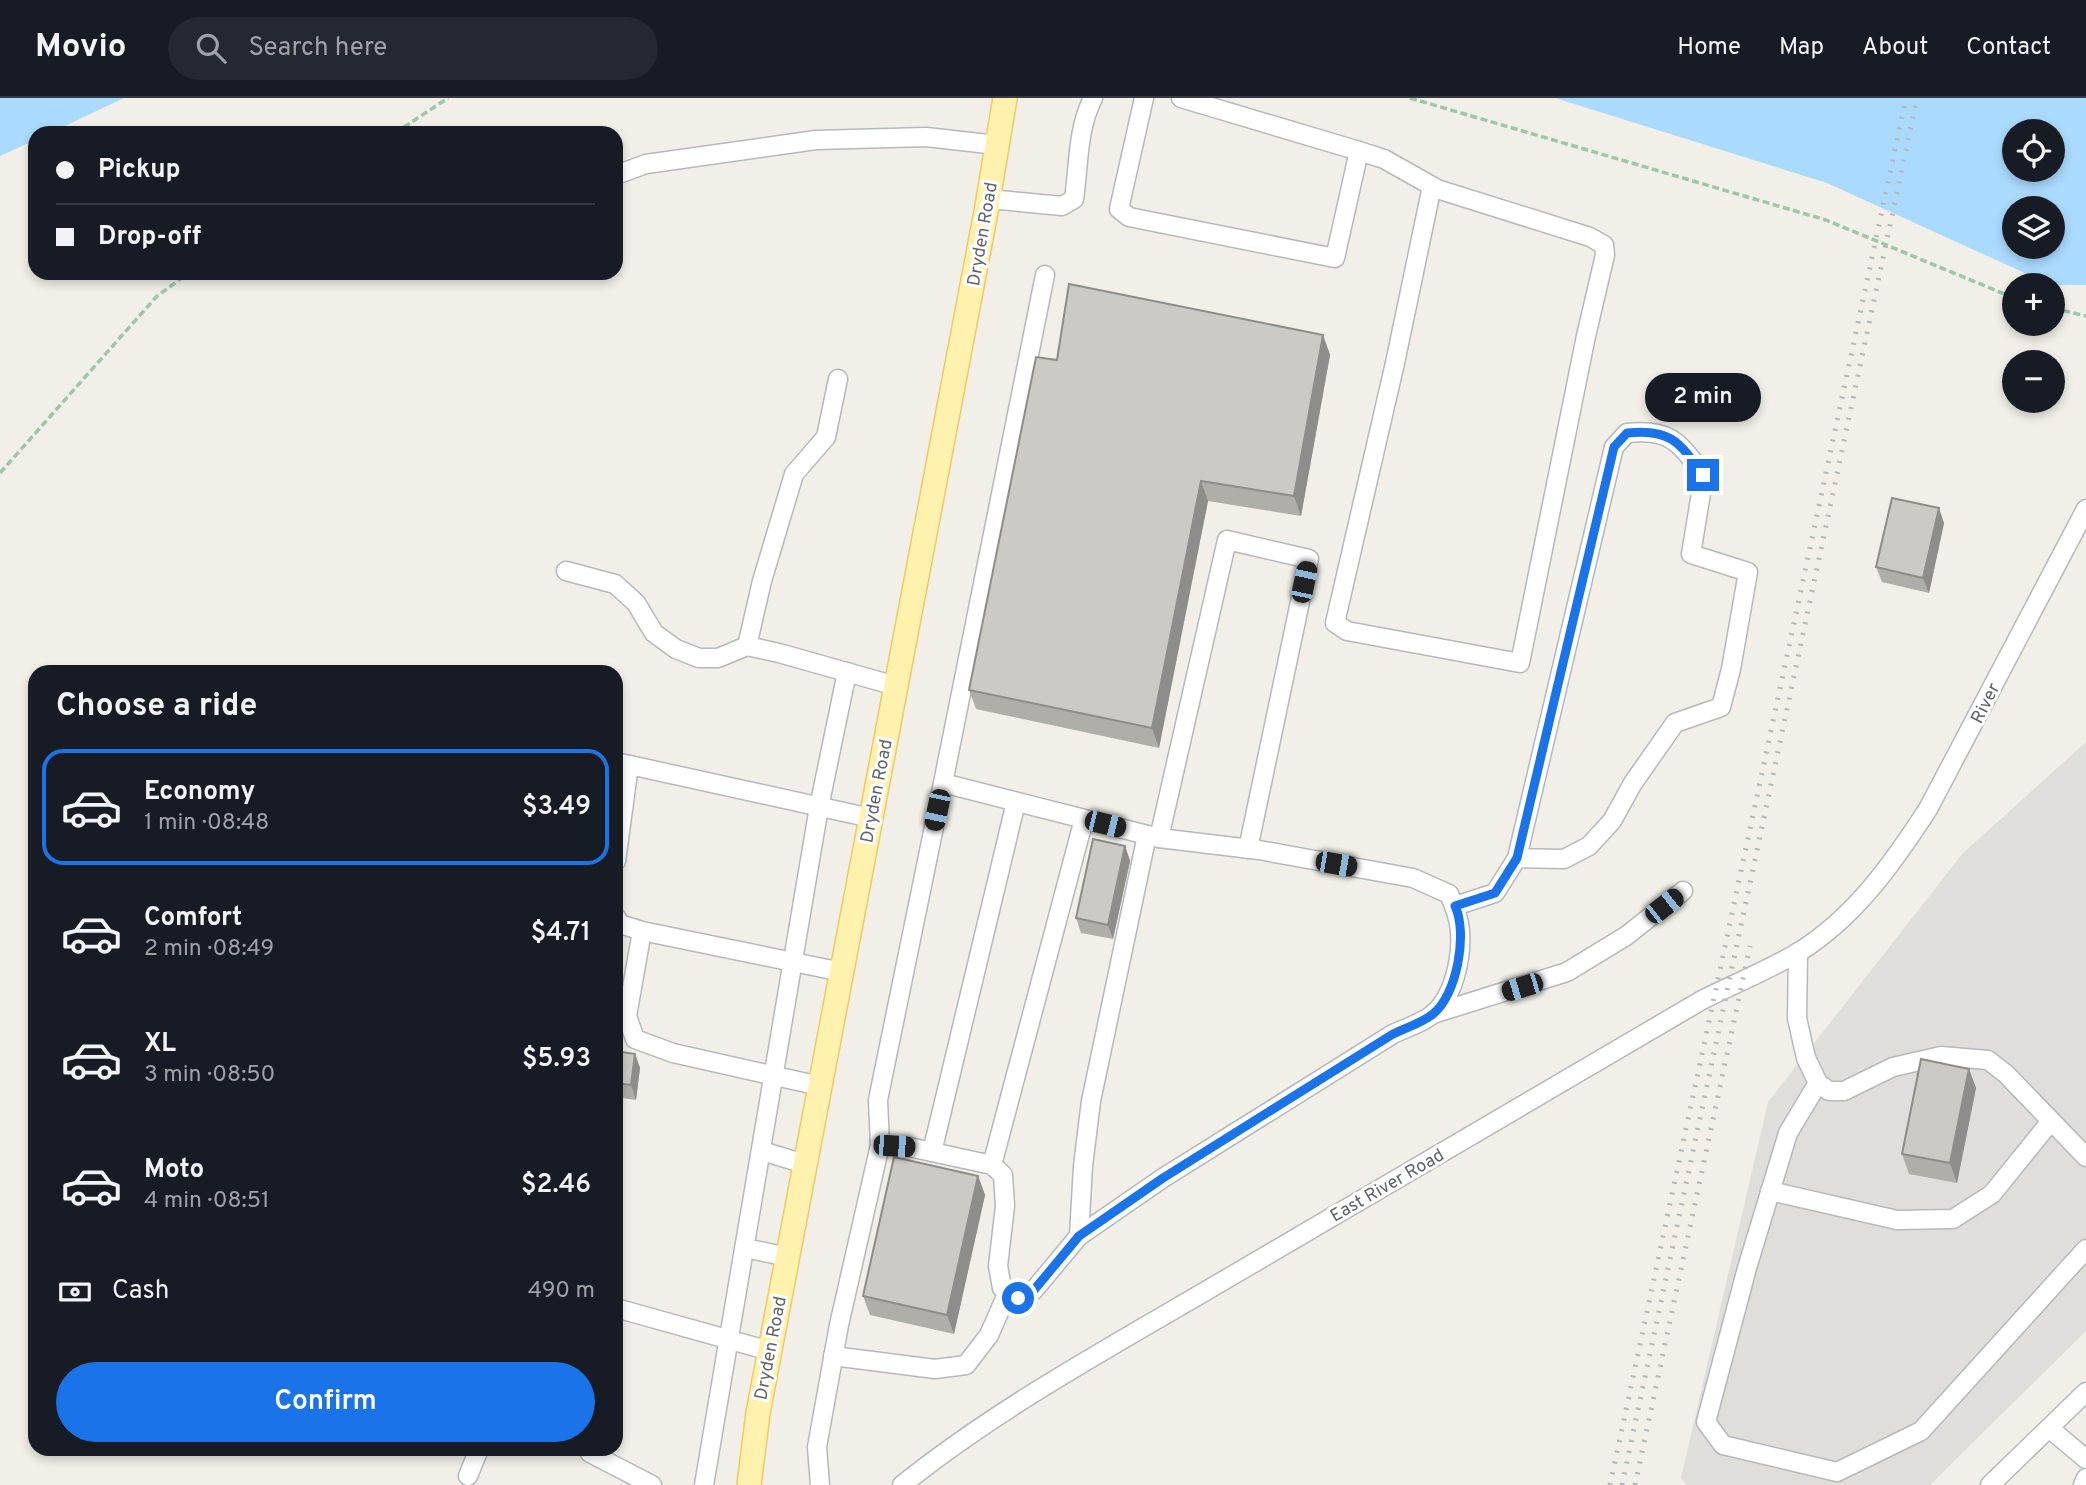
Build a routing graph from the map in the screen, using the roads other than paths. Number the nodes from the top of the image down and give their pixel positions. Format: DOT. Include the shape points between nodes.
graph roads {
  1 [pos="1005,98"];
  2 [pos="1093,98"];
  3 [pos="1144,98"];
  4 [pos="1181,98"];
  5 [pos="997,145"];
  6 [pos="1359,151"];
  7 [pos="623,172"];
  8 [pos="1432,186"];
  9 [pos="989,199"];
  10 [pos="1045,275"];
  11 [pos="838,379"];
  12 [pos="2086,509"];
  13 [pos="566,571"];
  14 [pos="747,646"];
  15 [pos="847,672"];
  16 [pos="896,686"];
  17 [pos="623,763"];
  18 [pos="943,783"];
  19 [pos="1016,802"];
  20 [pos="819,807"];
  21 [pos="871,818"];
  22 [pos="1084,819"];
  23 [pos="1153,836"];
  24 [pos="1248,849"];
  25 [pos="1517,858"];
  26 [pos="1871,889"];
  27 [pos="1683,891"];
  28 [pos="1455,906"];
  29 [pos="623,925"];
  30 [pos="642,931"];
  31 [pos="1798,952"];
  32 [pos="793,962"];
  33 [pos="842,972"];
  34 [pos="1433,1014"];
  35 [pos="775,1076"];
  36 [pos="1818,1083"];
  37 [pos="820,1086"];
  38 [pos="2051,1121"];
  39 [pos="880,1145"];
  40 [pos="762,1151"];
  41 [pos="932,1152"];
  42 [pos="2086,1157"];
  43 [pos="805,1164"];
  44 [pos="992,1165"];
  45 [pos="1770,1191"];
  46 [pos="1079,1236"];
  47 [pos="745,1248"];
  48 [pos="2086,1249"];
  49 [pos="788,1257"];
  50 [pos="1008,1292"];
  51 [pos="623,1310"];
  52 [pos="729,1340"];
  53 [pos="770,1351"];
  54 [pos="833,1356"];
  55 [pos="2086,1391"];
  56 [pos="2049,1428"];
  57 [pos="476,1456"];
  58 [pos="596,1456"];
  59 [pos="2086,1460"];
  60 [pos="468,1476"];
  61 [pos="2086,1478"];
  62 [pos="652,1485"];
  63 [pos="704,1485"];
  64 [pos="749,1485"];
  65 [pos="820,1485"];
  66 [pos="902,1485"];
  67 [pos="1990,1485"];
  68 [pos="2083,1485"];
  1 -- 5 [label="main road, Dryden Road"];
  2 -- 9 [label="street" via="1077,158 1074,199 1062,206"];
  3 -- 6 [label="street" via="1119,209 1129,217 1335,258"];
  4 -- 6 [label="street"];
  5 -- 7 [label="street" via="926,137 816,140 646,164"];
  5 -- 9 [label="main road, Dryden Road"];
  6 -- 8 [label="street" via="1384,159"];
  8 -- 8 [label="street" via="1335,623 1347,631 1520,663 1604,245"];
  9 -- 16 [label="main road, Dryden Road"];
  10 -- 18 [label="street"];
  11 -- 14 [label="street" via="826,437 794,474"];
  12 -- 26 [label="street, River" via="1928,810"];
  13 -- 14 [label="street" via="615,584 636,603 654,633 676,649 699,658 718,657"];
  14 -- 15 [label="street"];
  15 -- 16 [label="street"];
  15 -- 20 [label="street"];
  16 -- 21 [label="main road, Dryden Road"];
  17 -- 20 [label="street"];
  18 -- 19 [label="street"];
  18 -- 39 [label="street" via="878,1100"];
  19 -- 22 [label="street"];
  19 -- 41 [label="street"];
  20 -- 21 [label="street"];
  20 -- 32 [label="street"];
  21 -- 33 [label="main road, Dryden Road"];
  22 -- 23 [label="street"];
  22 -- 44 [label="street"];
  23 -- 24 [label="street"];
  23 -- 24 [label="street" via="1227,540 1309,559"];
  23 -- 46 [label="street" via="1091,1101"];
  24 -- 28 [label="street" via="1413,878 1449,894"];
  25 -- 25 [label="street" via="1614,447 1627,433 1651,431 1680,443 1703,475 1691,554 1748,572 1721,707 1675,723 1612,821 1589,846 1564,859"];
  25 -- 28 [label="street" via="1495,893"];
  26 -- 31 [label="street, East River Road"];
  27 -- 34 [label="street" via="1626,936 1567,972"];
  28 -- 34 [label="street" via="1461,933 1457,969 1447,996"];
  29 -- 30 [label="street"];
  30 -- 32 [label="street"];
  30 -- 35 [label="street" via="627,1016 635,1039 673,1053"];
  31 -- 36 [label="street" via="1797,1018 1806,1058"];
  31 -- 66 [label="street, East River Road" via="1690,1007 1122,1340 1010,1409"];
  32 -- 33 [label="street"];
  32 -- 35 [label="street"];
  33 -- 37 [label="main road, Dryden Road"];
  34 -- 46 [label="street" via="1393,1034 1163,1178"];
  35 -- 37 [label="street"];
  35 -- 40 [label="street"];
  36 -- 38 [label="street" via="1829,1091 1844,1091 1893,1067 1941,1056 1988,1060"];
  36 -- 45 [label="street" via="1788,1133"];
  37 -- 43 [label="main road, Dryden Road"];
  38 -- 42 [label="street"];
  38 -- 45 [label="street" via="1992,1194 1953,1219 1898,1220"];
  39 -- 41 [label="street"];
  39 -- 54 [label="street"];
  40 -- 43 [label="street"];
  40 -- 47 [label="street"];
  41 -- 44 [label="street"];
  43 -- 49 [label="main road, Dryden Road"];
  44 -- 50 [label="street" via="1003,1175 1005,1206 998,1265 1002,1288"];
  45 -- 48 [label="street" via="1706,1422 1723,1445 1837,1472 1922,1431"];
  46 -- 50 [label="street" via="1034,1290 1018,1298"];
  47 -- 49 [label="street"];
  47 -- 52 [label="street"];
  49 -- 53 [label="main road, Dryden Road"];
  50 -- 54 [label="street" via="989,1335 965,1365 935,1368"];
  51 -- 52 [label="street"];
  52 -- 53 [label="street"];
  52 -- 63 [label="street"];
  53 -- 64 [label="main road, Dryden Road"];
  54 -- 65 [label="street" via="817,1447"];
  55 -- 56 [label="street"];
  56 -- 59 [label="street"];
  56 -- 67 [label="street"];
  57 -- 60 [label="street"];
  58 -- 62 [label="street"];
  61 -- 68 [label="street"];
}
